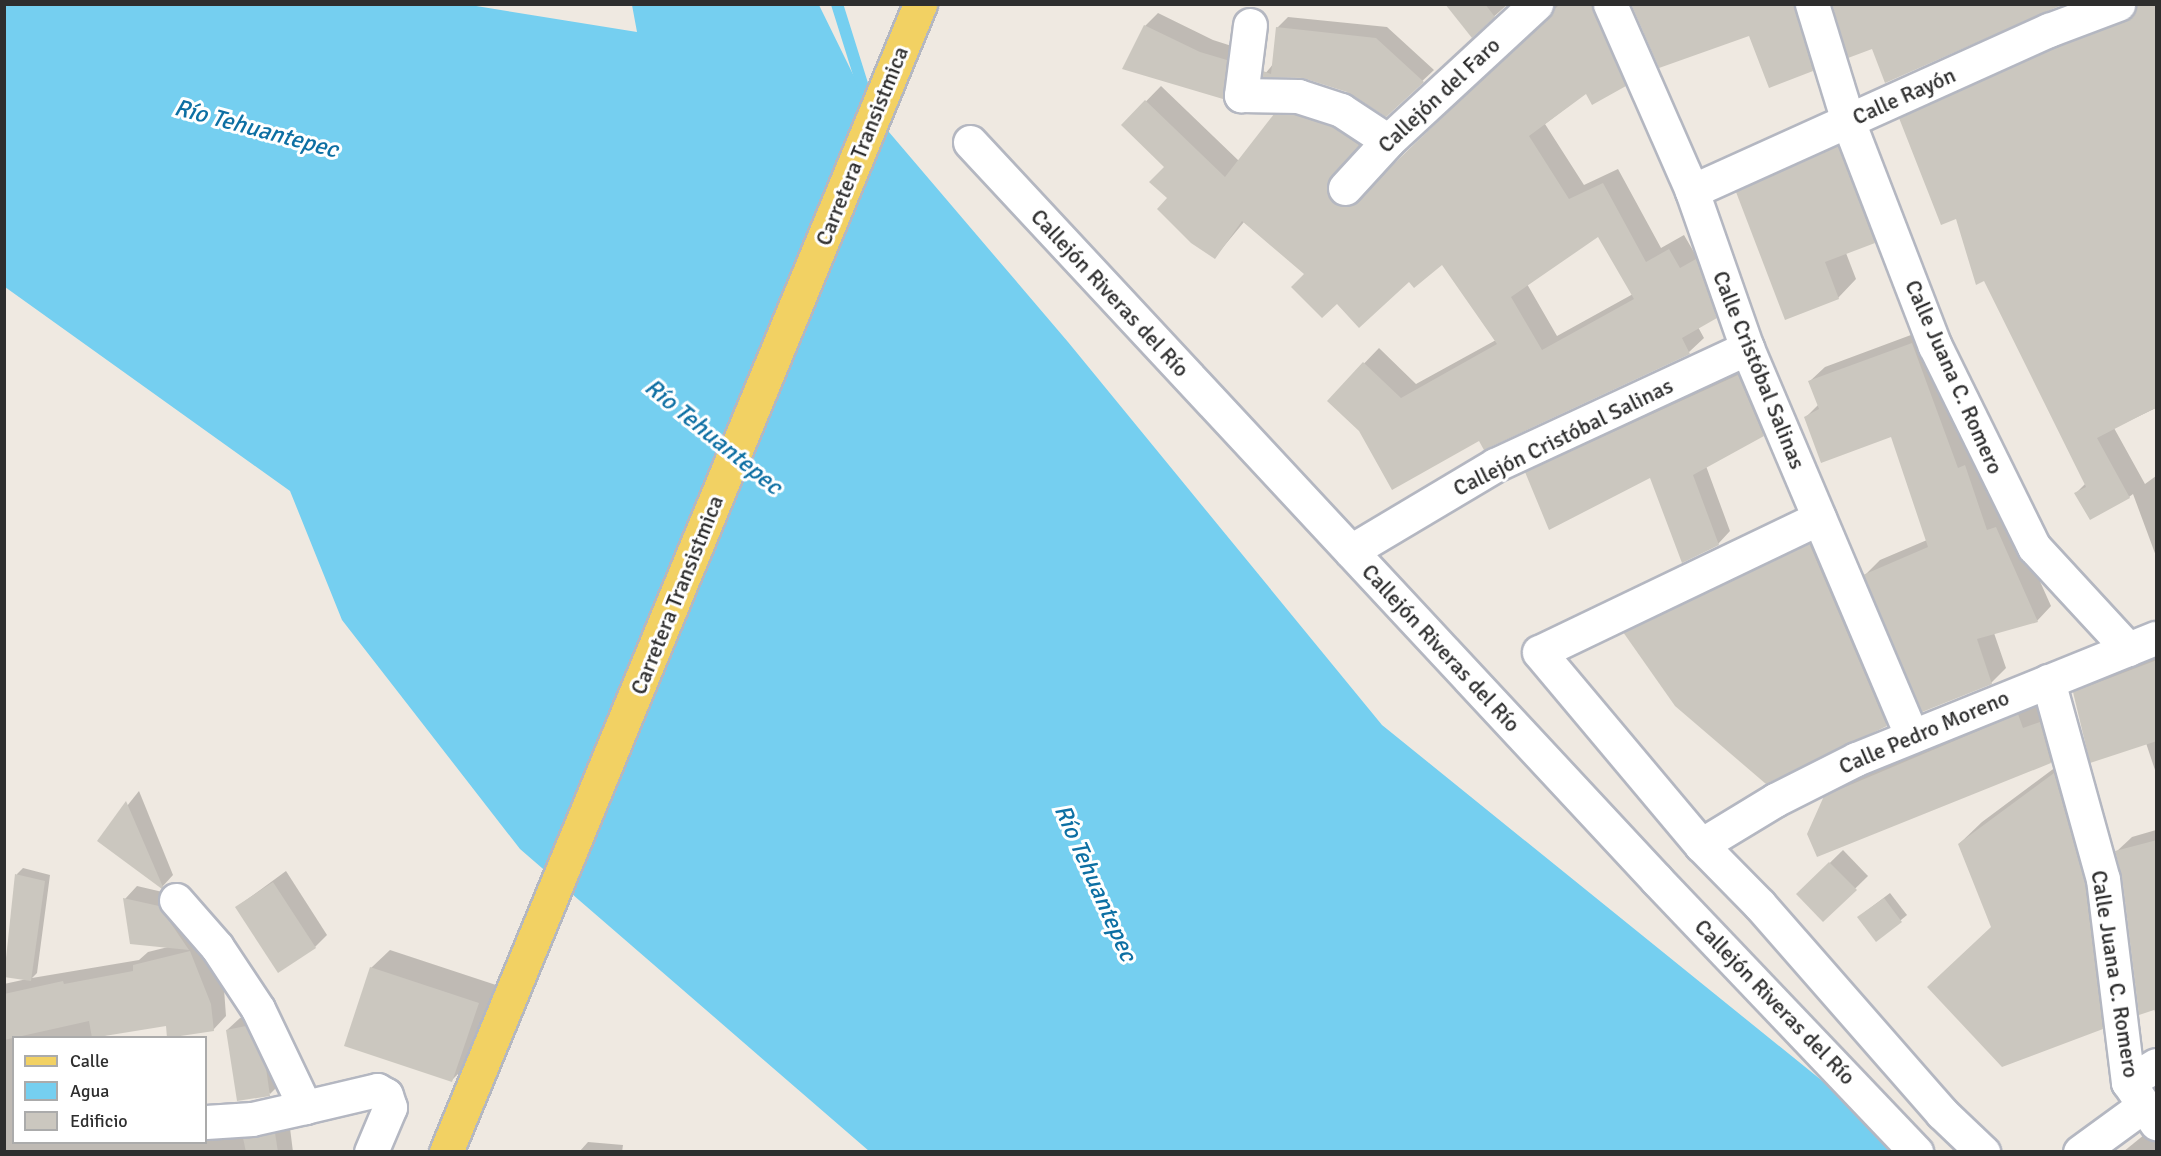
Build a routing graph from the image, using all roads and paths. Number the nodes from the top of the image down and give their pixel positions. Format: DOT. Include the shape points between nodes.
graph roads {
  1 [pos="920,4"];
  2 [pos="1536,4"];
  3 [pos="1610,4"];
  4 [pos="1812,4"];
  5 [pos="2118,4"];
  6 [pos="1250,26"];
  7 [pos="1848,121"];
  8 [pos="1388,141"];
  9 [pos="970,142"];
  10 [pos="1345,188"];
  11 [pos="1692,191"];
  12 [pos="1747,348"];
  13 [pos="1819,518"];
  14 [pos="1351,551"];
  15 [pos="2142,643"];
  16 [pos="2048,681"];
  17 [pos="1911,735"];
  18 [pos="1701,845"];
  19 [pos="176,900"];
  20 [pos="2157,1065"];
  21 [pos="2142,1104"];
  22 [pos="305,1107"];
  23 [pos="207,1122"];
  24 [pos="371,1152"];
  25 [pos="446,1152"];
  26 [pos="1916,1152"];
  27 [pos="1983,1152"];
  28 [pos="2080,1152"];
  1 -- 25 [label="main road, Carretera Transistmica"];
  2 -- 8 [label="street, Callejón del Faro"];
  3 -- 11 [label="street, Calle Cristóbal Salinas"];
  4 -- 7 [label="street, Calle Juana C. Romero"];
  5 -- 7 [label="street, Calle Rayón" via="2049,30"];
  6 -- 8 [label="street" via="1241,95 1298,96 1341,110"];
  7 -- 11 [label="street, Calle Rayón"];
  7 -- 15 [label="street, Calle Juana C. Romero" via="1935,346 2034,547"];
  8 -- 10 [label="street, Callejón del Faro"];
  9 -- 14 [label="street, Callejón Riveras del Río"];
  11 -- 12 [label="street, Calle Cristóbal Salinas"];
  12 -- 13 [label="street, Calle Cristóbal Salinas"];
  12 -- 14 [label="street, Callejón Cristóbal Salinas" via="1495,465"];
  13 -- 17 [label="street, Calle Cristóbal Salinas"];
  13 -- 18 [label="street" via="1539,652"];
  14 -- 26 [label="street, Callejón Riveras del Río"];
  15 -- 16 [label="street, Calle Pedro Moreno"];
  16 -- 17 [label="street, Calle Pedro Moreno"];
  16 -- 21 [label="street, Calle Juana C. Romero" via="2103,879"];
  17 -- 18 [label="street, Calle Pedro Moreno" via="1775,800"];
  18 -- 27 [label="street" via="1760,905 1942,1113"];
  19 -- 22 [label="street" via="217,947 258,1009"];
  20 -- 21 [label="street"];
  21 -- 28 [label="street"];
  22 -- 23 [label="street" via="252,1119"];
  22 -- 24 [label="street" via="377,1090 386,1095 390,1107"];
}
